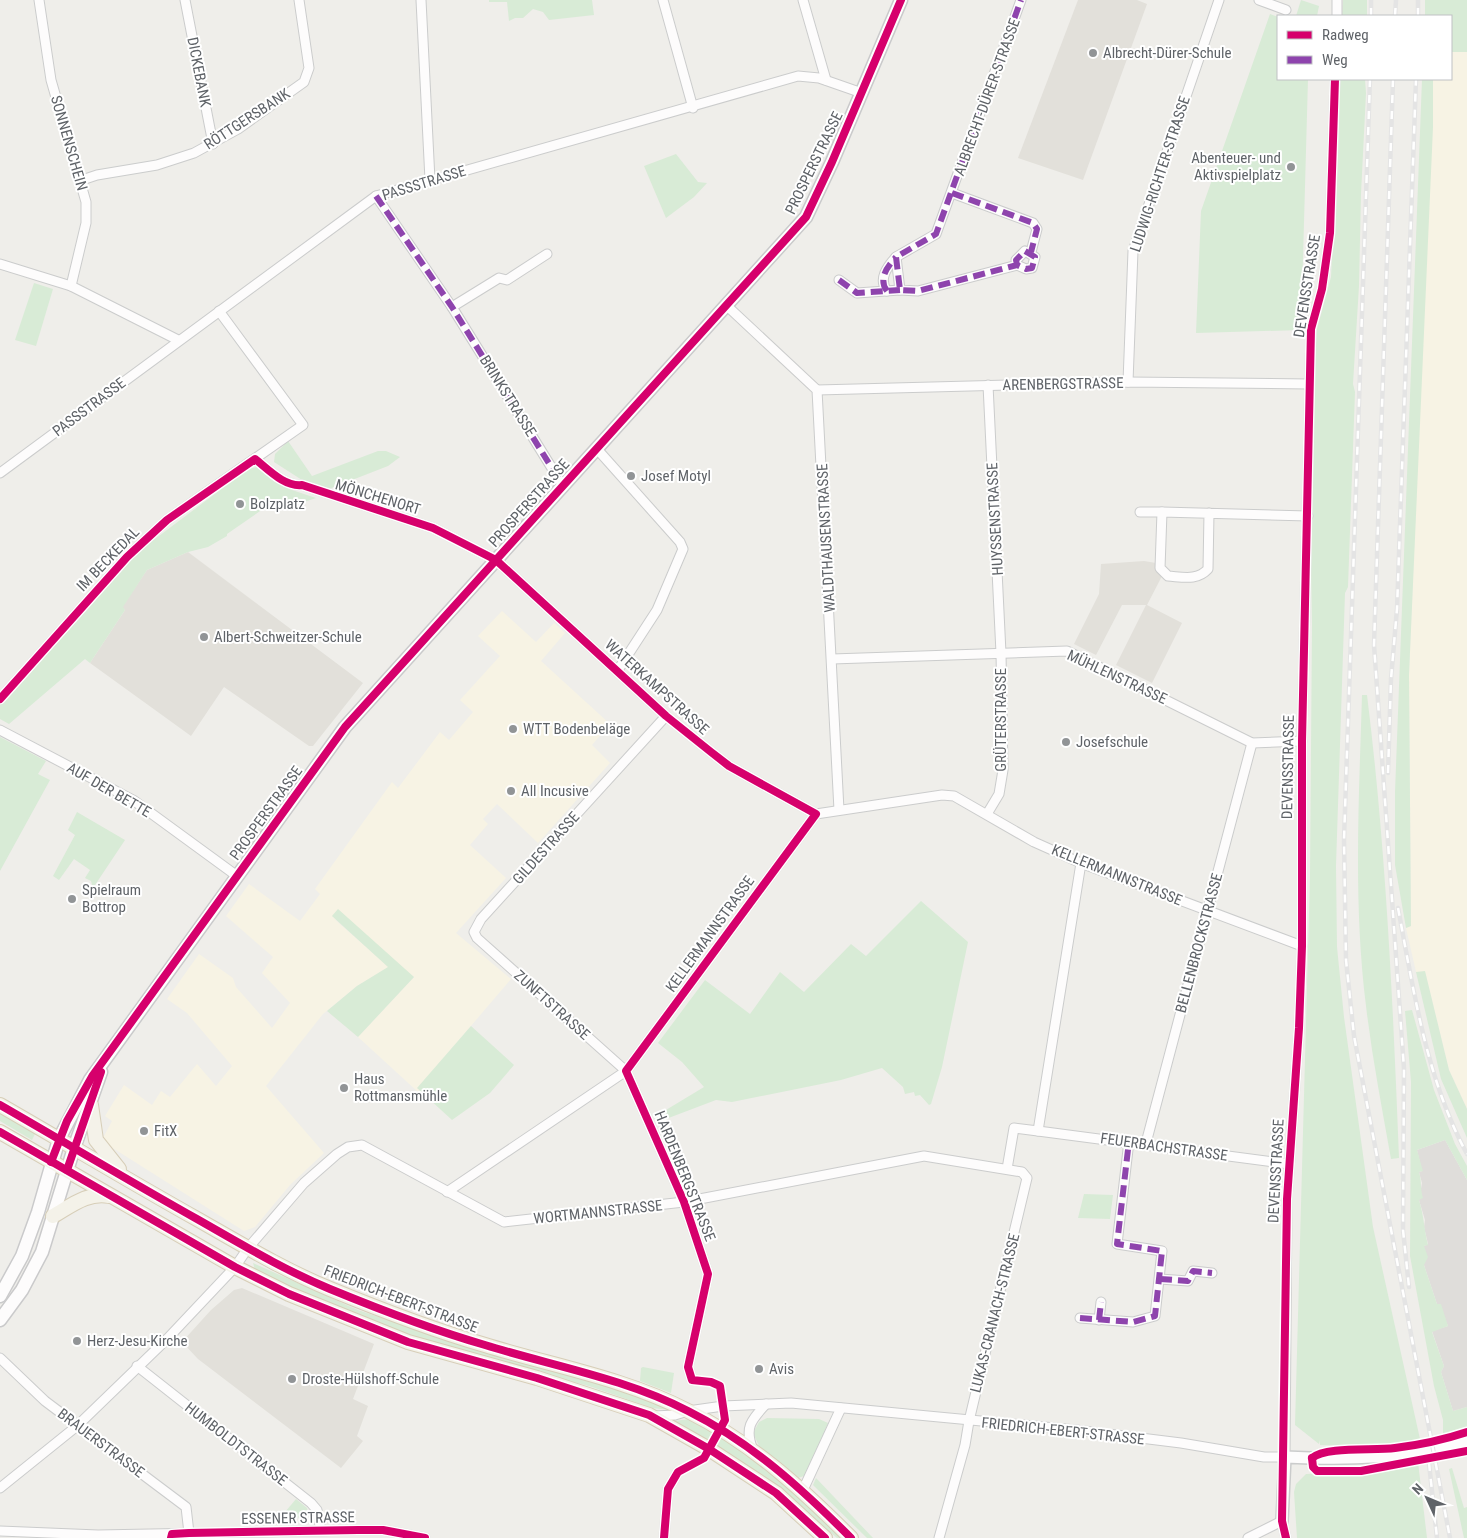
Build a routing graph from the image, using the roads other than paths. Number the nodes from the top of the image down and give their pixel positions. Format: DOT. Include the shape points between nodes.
graph roads {
  1 [pos="39,0"];
  2 [pos="185,0"];
  3 [pos="299,0"];
  4 [pos="421,0"];
  5 [pos="663,0"];
  6 [pos="803,0"];
  7 [pos="900,0"];
  8 [pos="1021,0"];
  9 [pos="1219,0"];
  10 [pos="1259,0"];
  11 [pos="1337,0"];
  12 [pos="1286,10"];
  13 [pos="1337,15"];
  14 [pos="826,80"];
  15 [pos="1335,80"];
  16 [pos="862,93"];
  17 [pos="693,108"];
  18 [pos="213,144"];
  19 [pos="430,180"];
  20 [pos="79,181"];
  21 [pos="952,193"];
  22 [pos="376,196"];
  23 [pos="1031,252"];
  24 [pos="547,254"];
  25 [pos="896,257"];
  26 [pos="0,264"];
  27 [pos="1017,266"];
  28 [pos="838,280"];
  29 [pos="71,286"];
  30 [pos="900,290"];
  31 [pos="887,291"];
  32 [pos="726,306"];
  33 [pos="452,307"];
  34 [pos="220,311"];
  35 [pos="178,340"];
  36 [pos="1128,382"];
  37 [pos="1309,384"];
  38 [pos="988,385"];
  39 [pos="817,390"];
  40 [pos="597,449"];
  41 [pos="255,460"];
  42 [pos="0,473"];
  43 [pos="563,486"];
  44 [pos="1140,512"];
  45 [pos="1162,512"];
  46 [pos="1209,513"];
  47 [pos="1308,516"];
  48 [pos="496,560"];
  49 [pos="1001,653"];
  50 [pos="832,659"];
  51 [pos="618,670"];
  52 [pos="0,699"];
  53 [pos="666,716"];
  54 [pos="0,730"];
  55 [pos="1302,741"];
  56 [pos="1252,743"];
  57 [pos="839,810"];
  58 [pos="816,814"];
  59 [pos="987,814"];
  60 [pos="1081,863"];
  61 [pos="237,876"];
  62 [pos="1208,911"];
  63 [pos="478,938"];
  64 [pos="1302,946"];
  65 [pos="107,1056"];
  66 [pos="626,1071"];
  67 [pos="0,1105"];
  68 [pos="91,1105"];
  69 [pos="1038,1131"];
  70 [pos="0,1132"];
  71 [pos="59,1139"];
  72 [pos="1129,1142"];
  73 [pos="1146,1143"];
  74 [pos="74,1148"];
  75 [pos="51,1162"];
  76 [pos="1289,1164"];
  77 [pos="1007,1169"];
  78 [pos="67,1170"];
  79 [pos="1026,1175"];
  80 [pos="128,1179"];
  81 [pos="447,1192"];
  82 [pos="112,1196"];
  83 [pos="684,1202"];
  84 [pos="53,1216"];
  85 [pos="248,1248"];
  86 [pos="235,1267"];
  87 [pos="1212,1273"];
  88 [pos="1160,1278"];
  89 [pos="0,1296"];
  90 [pos="1101,1302"];
  91 [pos="1080,1318"];
  92 [pos="0,1320"];
  93 [pos="1099,1320"];
  94 [pos="0,1358"];
  95 [pos="137,1366"];
  96 [pos="692,1380"];
  97 [pos="766,1404"];
  98 [pos="841,1408"];
  99 [pos="688,1411"];
  100 [pos="648,1415"];
  101 [pos="969,1421"];
  102 [pos="76,1426"];
  103 [pos="1467,1441"];
  104 [pos="754,1450"];
  105 [pos="1285,1457"];
  106 [pos="678,1472"];
  107 [pos="0,1488"];
  108 [pos="803,1490"];
  109 [pos="1282,1521"];
  110 [pos="321,1530"];
  111 [pos="0,1531"];
  112 [pos="189,1533"];
  113 [pos="171,1536"];
  114 [pos="425,1538"];
  115 [pos="664,1538"];
  116 [pos="825,1538"];
  117 [pos="851,1538"];
  118 [pos="939,1538"];
  119 [pos="1248,1538"];
  120 [pos="1286,1538"];
  1 -- 20 [label="street, SONNENSCHEIN" via="51,80"];
  2 -- 18 [label="street, DICKEBANK"];
  3 -- 18 [label="street, RÖTTGERSBANK" via="309,68 304,82"];
  4 -- 19 [label="street"];
  5 -- 17 [label="street"];
  6 -- 14 [label="street"];
  7 -- 16 [label="main road, PROSPERSTRASSE"];
  8 -- 21 [label="street, ALBRECHT-DÜRER-STRASSE"];
  9 -- 36 [label="street, LUDWIG-RICHTER-STRASSE" via="1133,251"];
  10 -- 12 [label="street"];
  11 -- 13 [label="street"];
  14 -- 16 [label="street, PASSSTRASSE"];
  14 -- 17 [label="street, PASSSTRASSE" via="798,76"];
  15 -- 37 [label="street, DEVENSSTRASSE" via="1330,233 1322,289 1311,329"];
  16 -- 32 [label="main road, PROSPERSTRASSE" via="806,217"];
  17 -- 19 [label="street, PASSSTRASSE"];
  18 -- 20 [label="street, RÖTTGERSBANK" via="157,165"];
  19 -- 22 [label="street, PASSSTRASSE"];
  20 -- 29 [label="street, SONNENSCHEIN" via="86,202 86,223"];
  21 -- 23 [label="street, ALBRECHT-DÜRER-STRASSE" via="1033,223 1037,229"];
  21 -- 25 [label="street, ALBRECHT-DÜRER-STRASSE" via="936,234"];
  22 -- 33 [label="street, BRINKSTRASSE"];
  22 -- 34 [label="street, PASSSTRASSE"];
  23 -- 27 [label="street" via="1020,254"];
  23 -- 27 [label="street, ALBRECHT-DÜRER-STRASSE" via="1035,256 1032,268"];
  24 -- 33 [label="street" via="507,280 499,278"];
  25 -- 30 [label="street"];
  25 -- 31 [label="street, ALBRECHT-DÜRER-STRASSE" via="883,278"];
  26 -- 29 [label="street"];
  27 -- 30 [label="street, ALBRECHT-DÜRER-STRASSE" via="918,291"];
  28 -- 31 [label="street, ALBRECHT-DÜRER-STRASSE" via="857,293"];
  29 -- 35 [label="street"];
  30 -- 31 [label="street, ALBRECHT-DÜRER-STRASSE"];
  32 -- 39 [label="street"];
  32 -- 40 [label="main road, PROSPERSTRASSE"];
  33 -- 43 [label="street, BRINKSTRASSE"];
  34 -- 35 [label="street, PASSSTRASSE"];
  34 -- 41 [label="street, IM BECKEDAL" via="303,424"];
  35 -- 42 [label="street, PASSSTRASSE"];
  36 -- 37 [label="street, ARENBERGSTRASSE"];
  36 -- 38 [label="street, ARENBERGSTRASSE"];
  37 -- 47 [label="street, DEVENSSTRASSE"];
  38 -- 39 [label="street, ARENBERGSTRASSE"];
  38 -- 49 [label="street, HUYSSENSTRASSE"];
  39 -- 50 [label="street, WALDTHAUSENSTRASSE"];
  40 -- 43 [label="main road, PROSPERSTRASSE"];
  40 -- 51 [label="street" via="683,549 657,610"];
  41 -- 48 [label="street, MÖNCHENORT" via="294,486 433,528"];
  41 -- 52 [label="street, IM BECKEDAL" via="167,520 126,556"];
  43 -- 48 [label="main road, PROSPERSTRASSE"];
  44 -- 45 [label="street"];
  45 -- 46 [label="street"];
  45 -- 46 [label="street" via="1160,568 1168,576 1194,577 1202,575 1208,568"];
  46 -- 47 [label="street"];
  47 -- 55 [label="street, DEVENSSTRASSE"];
  48 -- 51 [label="street, WATERKAMPSTRASSE"];
  48 -- 61 [label="main road, PROSPERSTRASSE" via="346,727"];
  49 -- 50 [label="street, MÜHLENSTRASSE"];
  49 -- 56 [label="street, MÜHLENSTRASSE" via="1066,651"];
  49 -- 59 [label="street, GRÜTERSTRASSE" via="1003,770 998,794"];
  50 -- 57 [label="street, WALDTHAUSENSTRASSE"];
  51 -- 53 [label="street, WATERKAMPSTRASSE"];
  53 -- 58 [label="street, WATERKAMPSTRASSE" via="729,766"];
  53 -- 63 [label="street, GILDESTRASSE" via="476,926 474,932"];
  54 -- 61 [label="street, AUF DER BETTE" via="133,800"];
  55 -- 56 [label="street, MÜHLENSTRASSE"];
  55 -- 64 [label="street, DEVENSSTRASSE"];
  56 -- 62 [label="street, BELLENBROCKSTRASSE"];
  57 -- 58 [label="street, KELLERMANNSTRASSE"];
  57 -- 59 [label="street, KELLERMANNSTRASSE" via="948,795"];
  58 -- 66 [label="street, KELLERMANNSTRASSE"];
  59 -- 60 [label="street, KELLERMANNSTRASSE" via="1034,842"];
  60 -- 62 [label="street, KELLERMANNSTRASSE"];
  60 -- 69 [label="street"];
  61 -- 65 [label="main road, PROSPERSTRASSE"];
  62 -- 64 [label="street, KELLERMANNSTRASSE"];
  62 -- 73 [label="street, BELLENBROCKSTRASSE"];
  63 -- 66 [label="street, ZUNFTSTRASSE"];
  64 -- 76 [label="street, DEVENSSTRASSE"];
  65 -- 68 [label="main road, PROSPERSTRASSE"];
  65 -- 71 [label="main road, PROSPERSTRASSE" via="90,1080"];
  66 -- 81 [label="street, KELLERMANNSTRASSE"];
  66 -- 83 [label="street, HARDENBERGSTRASSE"];
  67 -- 71 [label="main road, FRIEDRICH-EBERT-STRASSE"];
  68 -- 74 [label="main road, PROSPERSTRASSE"];
  68 -- 80 [label="main road" via="96,1140"];
  69 -- 72 [label="street, FEUERBACHSTRASSE"];
  69 -- 77 [label="street" via="1014,1128"];
  70 -- 75 [label="main road, FRIEDRICH-EBERT-STRASSE"];
  71 -- 74 [label="main road, FRIEDRICH-EBERT-STRASSE"];
  71 -- 75 [label="main road, PROSPERSTRASSE"];
  72 -- 73 [label="street, FEUERBACHSTRASSE"];
  72 -- 88 [label="street" via="1117,1244 1162,1251"];
  73 -- 76 [label="street, FEUERBACHSTRASSE"];
  74 -- 78 [label="main road, PROSPERSTRASSE"];
  74 -- 80 [label="main road, FRIEDRICH-EBERT-STRASSE"];
  75 -- 78 [label="main road, FRIEDRICH-EBERT-STRASSE"];
  75 -- 89 [label="main road, PROSPERSTRASSE" via="22,1256"];
  76 -- 105 [label="street, DEVENSSTRASSE"];
  77 -- 79 [label="street, WORTMANNSTRASSE"];
  77 -- 83 [label="street, WORTMANNSTRASSE" via="924,1156"];
  78 -- 82 [label="main road, FRIEDRICH-EBERT-STRASSE"];
  78 -- 84 [label="main road, PROSPERSTRASSE"];
  79 -- 101 [label="street, LUKAS-CRANACH-STRASSE" via="1025,1192"];
  80 -- 85 [label="main road, FRIEDRICH-EBERT-STRASSE"];
  81 -- 83 [label="street, WORTMANNSTRASSE" via="504,1222"];
  81 -- 85 [label="street, WORTMANNSTRASSE" via="362,1145 348,1147 304,1182"];
  82 -- 84 [label="main road" via="98,1194 85,1198"];
  82 -- 86 [label="main road, FRIEDRICH-EBERT-STRASSE"];
  83 -- 96 [label="street, HARDENBERGSTRASSE" via="708,1274 688,1367"];
  84 -- 92 [label="main road, PROSPERSTRASSE" via="42,1252 22,1290"];
  85 -- 86 [label="street"];
  85 -- 99 [label="main road, FRIEDRICH-EBERT-STRASSE" via="327,1288 386,1312 484,1345 612,1380"];
  86 -- 95 [label="street"];
  86 -- 100 [label="main road, FRIEDRICH-EBERT-STRASSE" via="289,1294 408,1342 537,1378"];
  87 -- 88 [label="street" via="1193,1271 1188,1281"];
  88 -- 93 [label="street" via="1154,1316 1133,1322"];
  90 -- 93 [label="street"];
  91 -- 93 [label="street"];
  94 -- 102 [label="street, BRAUERSTRASSE"];
  95 -- 102 [label="street"];
  95 -- 110 [label="street, HUMBOLDTSTRASSE" via="311,1503 317,1510"];
  97 -- 98 [label="street, FRIEDRICH-EBERT-STRASSE"];
  97 -- 99 [label="street, FRIEDRICH-EBERT-STRASSE"];
  97 -- 104 [label="street" via="750,1424 748,1437"];
  98 -- 101 [label="street, FRIEDRICH-EBERT-STRASSE"];
  98 -- 108 [label="street"];
  99 -- 100 [label="street, FRIEDRICH-EBERT-STRASSE" via="675,1415"];
  99 -- 104 [label="main road"];
  100 -- 116 [label="main road, FRIEDRICH-EBERT-STRASSE" via="699,1443 776,1493"];
  101 -- 105 [label="street, FRIEDRICH-EBERT-STRASSE" via="1076,1430 1264,1457"];
  101 -- 118 [label="street, LUKAS-CRANACH-STRASSE"];
  102 -- 107 [label="street"];
  102 -- 112 [label="street, BRAUERSTRASSE" via="186,1507"];
  103 -- 105 [label="street" via="1408,1455"];
  104 -- 108 [label="main road"];
  105 -- 109 [label="street"];
  106 -- 115 [label="street" via="668,1489"];
  108 -- 117 [label="main road"];
  109 -- 119 [label="street"];
  109 -- 120 [label="street"];
  110 -- 112 [label="street, ESSENER STRASSE"];
  110 -- 114 [label="street, ESSENER STRASSE" via="383,1530"];
  111 -- 113 [label="street, ESSENER STRASSE"];
  112 -- 113 [label="street, ESSENER STRASSE"];
}
